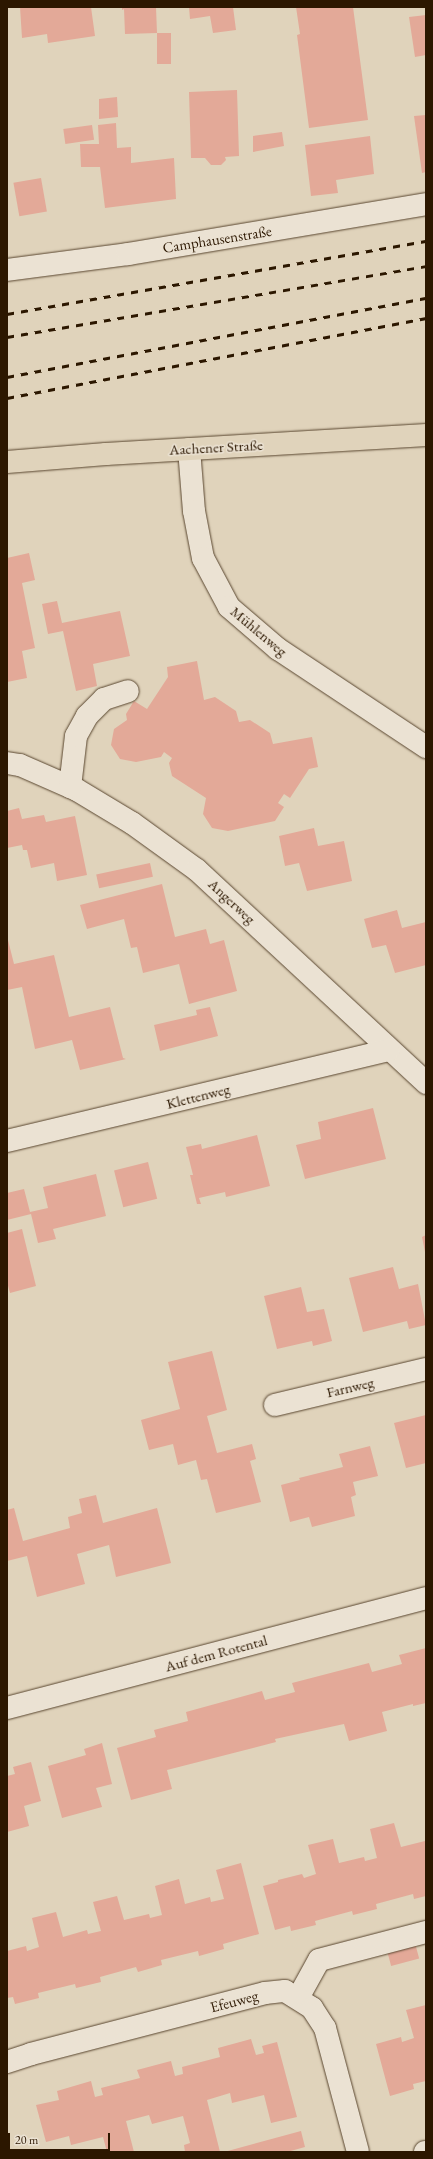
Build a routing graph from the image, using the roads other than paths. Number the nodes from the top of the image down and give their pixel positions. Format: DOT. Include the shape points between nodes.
graph roads {
  1 [pos="426,204"];
  2 [pos="7,270"];
  3 [pos="426,435"];
  4 [pos="189,449"];
  5 [pos="7,462"];
  6 [pos="128,691"];
  7 [pos="426,747"];
  8 [pos="7,763"];
  9 [pos="70,787"];
  10 [pos="388,1050"];
  11 [pos="426,1084"];
  12 [pos="7,1141"];
  13 [pos="426,1369"];
  14 [pos="275,1405"];
  15 [pos="426,1598"];
  16 [pos="7,1708"];
  17 [pos="426,1932"];
  18 [pos="298,1998"];
  19 [pos="7,2062"];
  20 [pos="358,2152"];
  1 -- 2 [label="street, Camphausenstraße" via="128,254"];
  3 -- 4 [label="main road, Aachener Straße"];
  4 -- 5 [label="main road, Aachener Straße"];
  4 -- 7 [label="street, Mühlenweg" via="194,511 203,558 229,607 278,649"];
  6 -- 9 [label="street" via="104,699 87,716 76,736"];
  8 -- 9 [label="street, Angerweg" via="20,765"];
  9 -- 10 [label="street, Angerweg" via="132,823 197,870"];
  10 -- 11 [label="street, Angerweg"];
  10 -- 12 [label="street, Klettenweg"];
  13 -- 14 [label="street, Farnweg"];
  15 -- 16 [label="street, Auf dem Rotental"];
  17 -- 18 [label="street" via="319,1960"];
  18 -- 19 [label="street, Efeuweg" via="285,1991 265,1993"];
  18 -- 20 [label="street, Efeuweg" via="312,2008 325,2028"];
}
